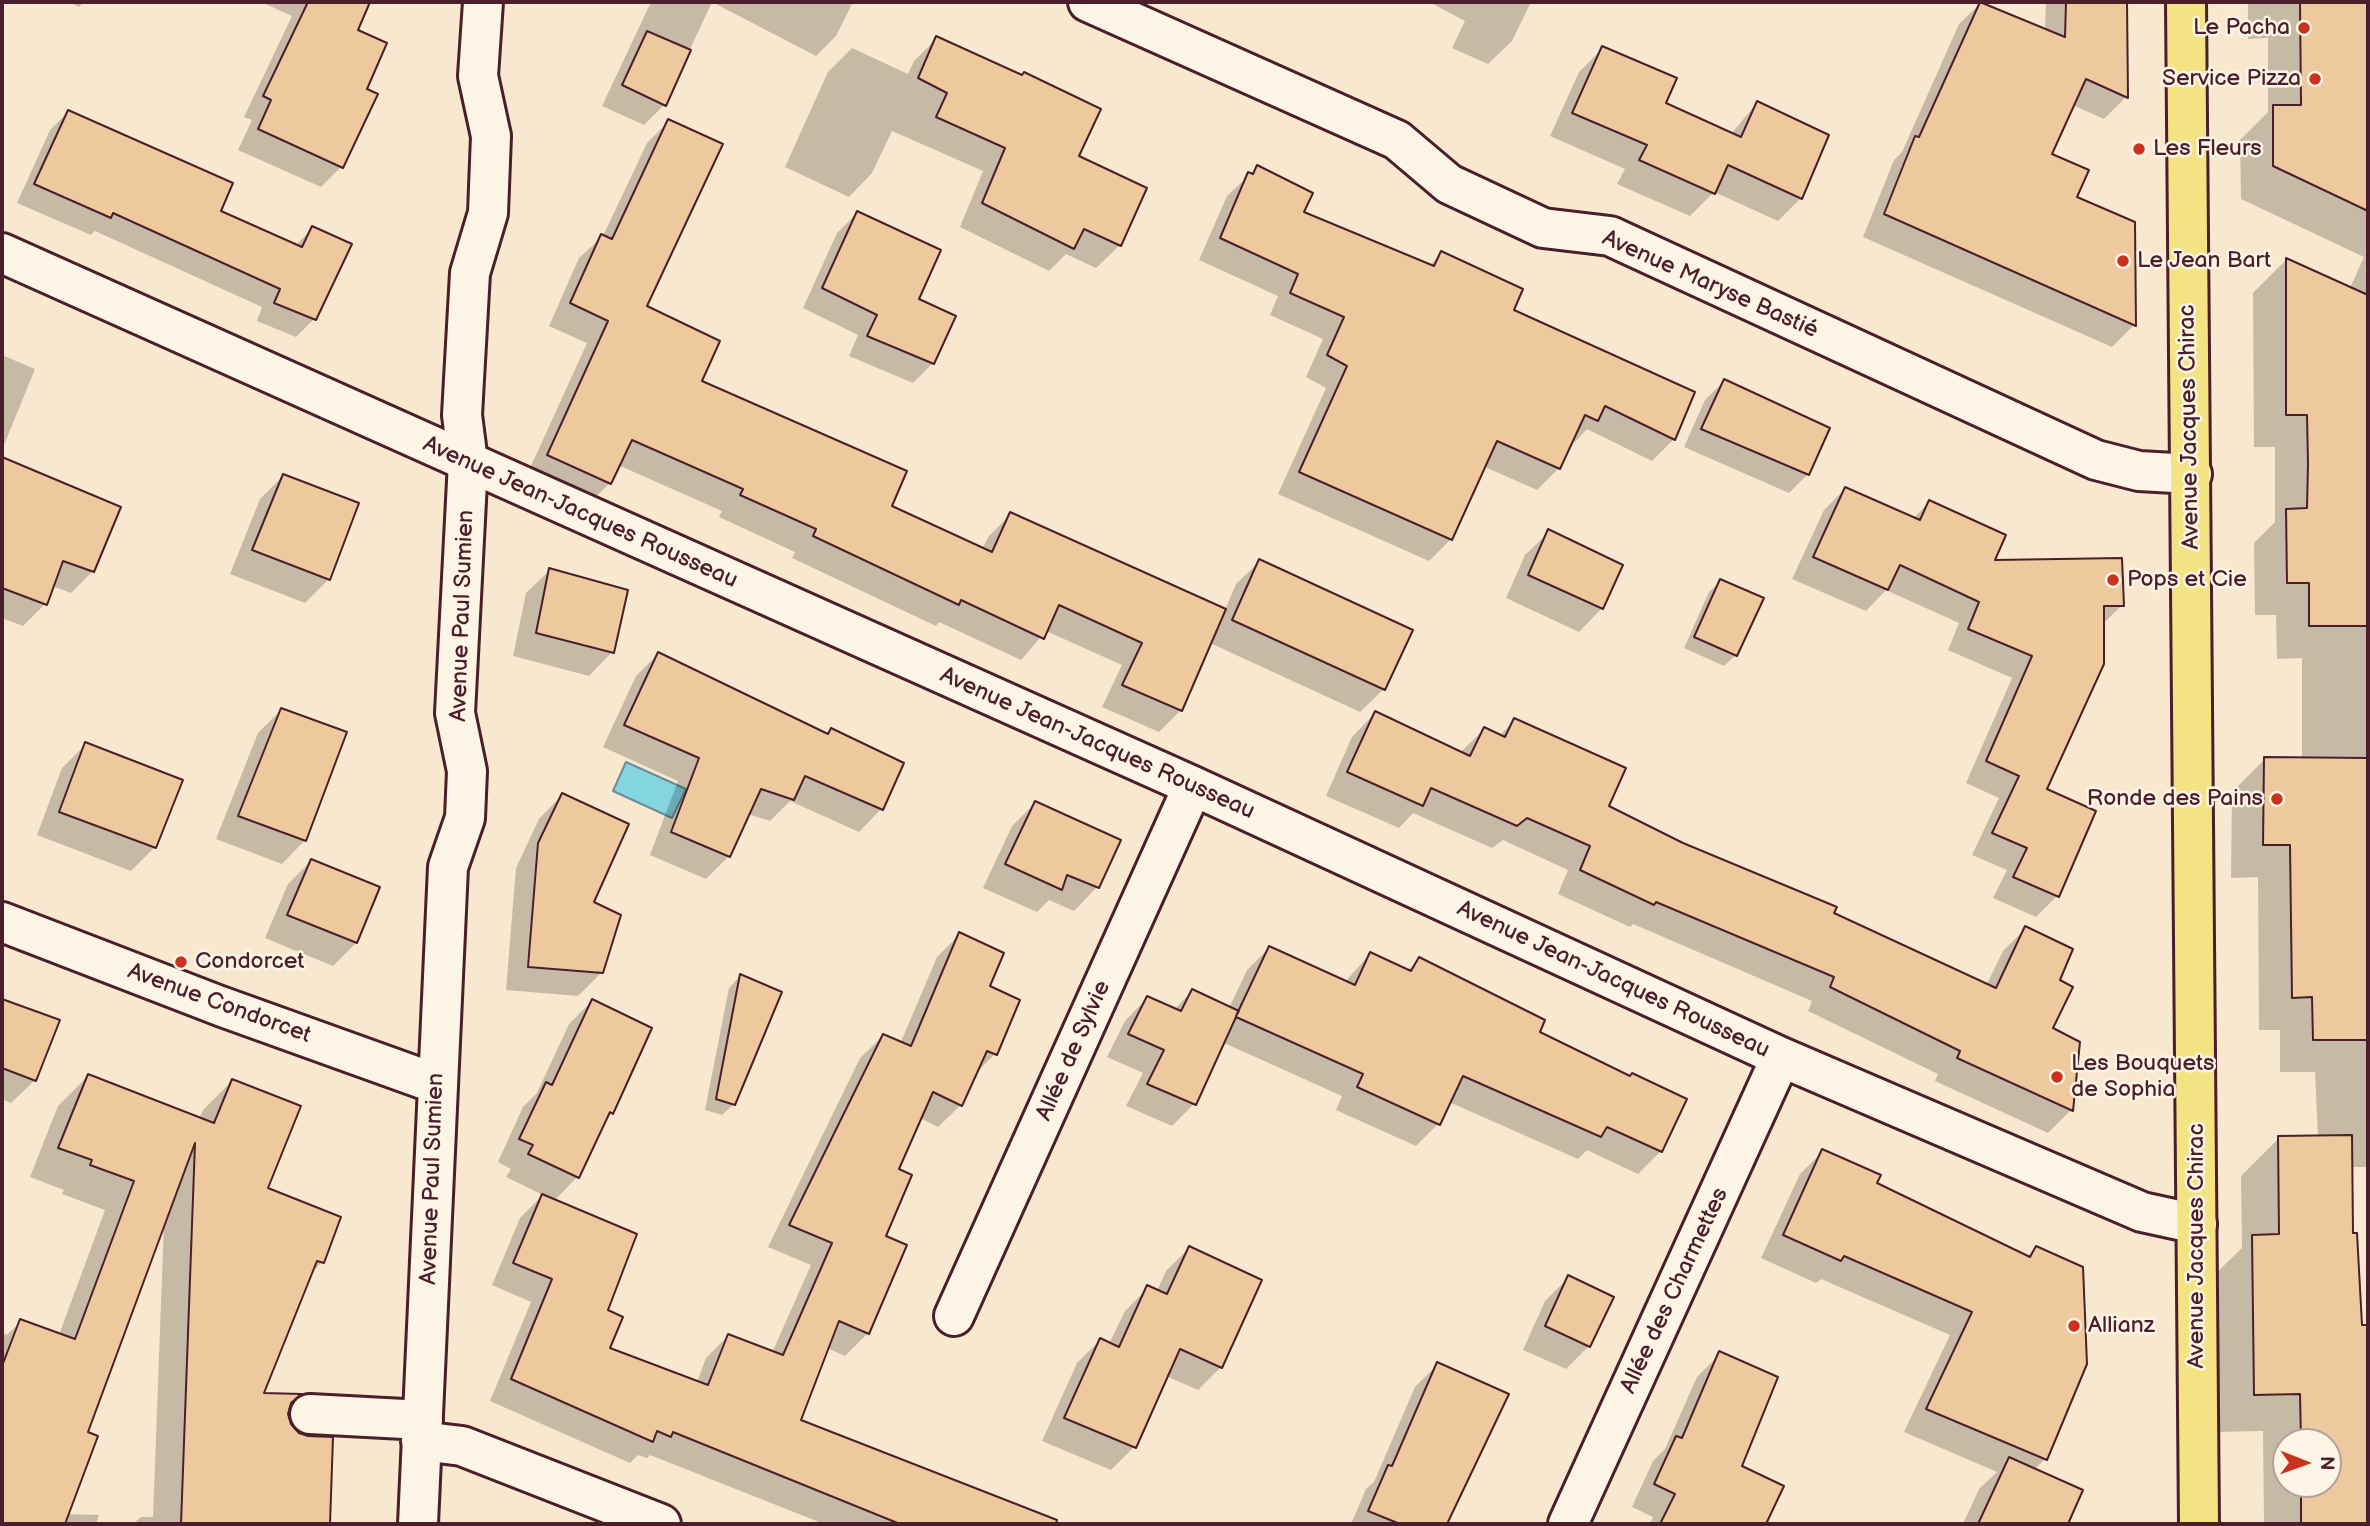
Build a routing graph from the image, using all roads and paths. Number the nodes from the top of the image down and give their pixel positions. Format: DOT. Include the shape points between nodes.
graph roads {
  1 [pos="483,2"];
  2 [pos="1088,2"];
  3 [pos="2186,2"];
  4 [pos="2,253"];
  5 [pos="468,463"];
  6 [pos="2192,474"];
  7 [pos="1194,786"];
  8 [pos="2,922"];
  9 [pos="1781,1058"];
  10 [pos="437,1084"];
  11 [pos="2197,1224"];
  12 [pos="954,1316"];
  13 [pos="310,1414"];
  14 [pos="422,1431"];
  15 [pos="418,1524"];
  16 [pos="661,1524"];
  17 [pos="1568,1524"];
  18 [pos="2199,1524"];
  1 -- 5 [label="street, Avenue Paul Sumien" via="478,76 491,136 489,200 470,273 462,415"];
  2 -- 6 [label="street, Avenue Maryse Bastié" via="1397,140 1449,184 1544,228 1610,236 2096,460 2139,471"];
  3 -- 6 [label="main road, Avenue Jacques Chirac"];
  4 -- 5 [label="street, Avenue Jean-Jacques Rousseau"];
  5 -- 7 [label="street, Avenue Jean-Jacques Rousseau"];
  5 -- 10 [label="street, Avenue Paul Sumien" via="455,713 467,771 465,818 448,867"];
  6 -- 11 [label="main road, Avenue Jacques Chirac"];
  7 -- 9 [label="street, Avenue Jean-Jacques Rousseau"];
  7 -- 12 [label="street, Allée de Sylvie"];
  8 -- 10 [label="street, Avenue Condorcet"];
  9 -- 11 [label="street, Avenue Jean-Jacques Rousseau" via="2142,1212"];
  9 -- 17 [label="street, Allée des Charmettes"];
  10 -- 14 [label="street, Avenue Paul Sumien"];
  11 -- 18 [label="main road, Avenue Jacques Chirac"];
  13 -- 14 [label="street"];
  14 -- 15 [label="street, Avenue Paul Sumien"];
  14 -- 16 [label="street"];
}
